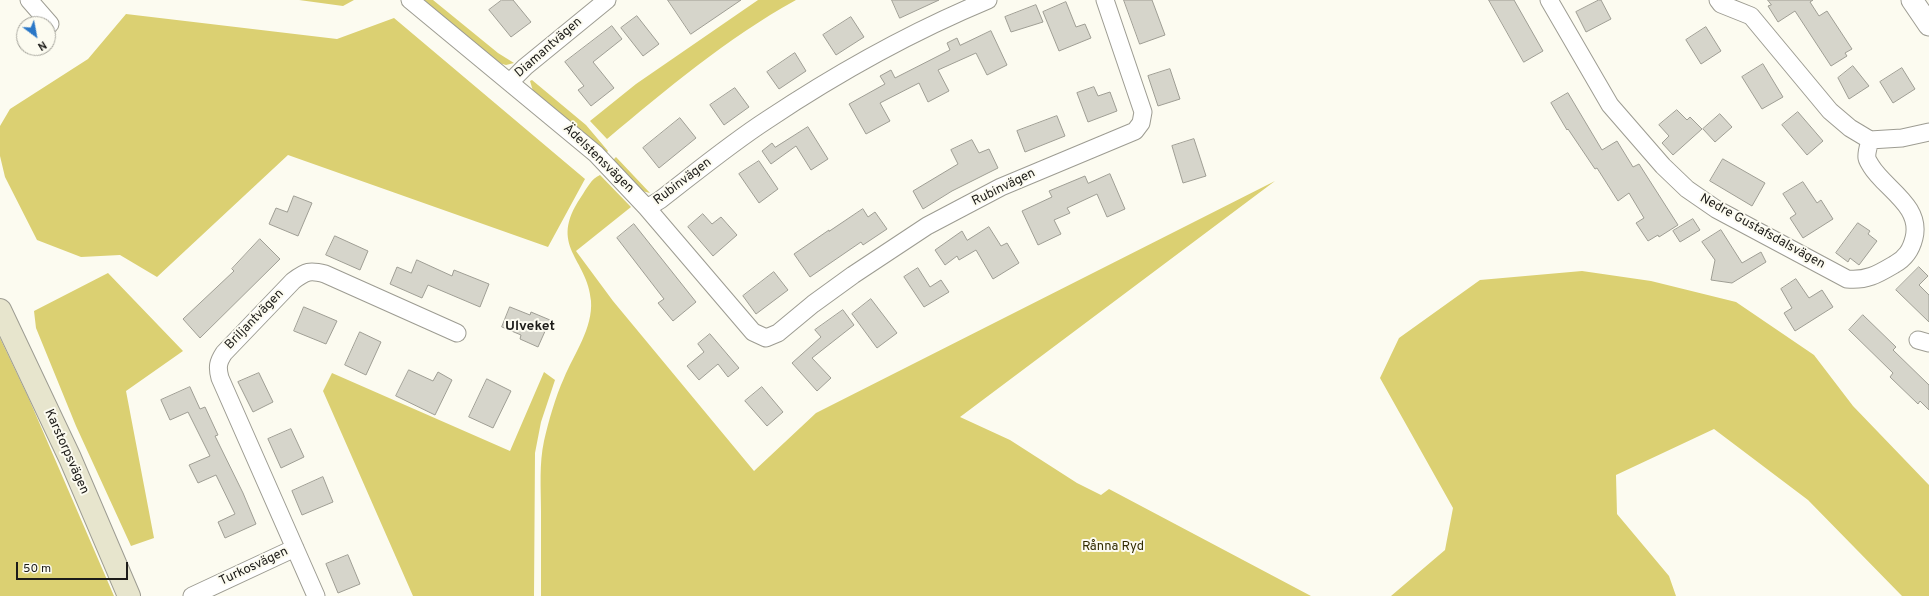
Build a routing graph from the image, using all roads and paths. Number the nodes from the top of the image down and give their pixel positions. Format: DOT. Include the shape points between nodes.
graph roads {
  1 [pos="29,0"];
  2 [pos="410,0"];
  3 [pos="607,0"];
  4 [pos="988,0"];
  5 [pos="1105,0"];
  6 [pos="1549,0"];
  7 [pos="1718,0"];
  8 [pos="1912,0"];
  9 [pos="43,16"];
  10 [pos="1929,25"];
  11 [pos="510,82"];
  12 [pos="1929,132"];
  13 [pos="1870,140"];
  14 [pos="647,208"];
  15 [pos="0,310"];
  16 [pos="456,333"];
  17 [pos="766,338"];
  18 [pos="295,548"];
  19 [pos="129,596"];
  20 [pos="192,596"];
  21 [pos="316,596"];
  1 -- 9 [label="street"];
  2 -- 11 [label="street, Ädelstensvägen"];
  3 -- 11 [label="street, Diamantvägen"];
  4 -- 14 [label="street, Rubinvägen" via="884,50 822,85 766,120"];
  5 -- 17 [label="street, Rubinvägen" via="1143,112 1141,123 1135,131 1001,187 927,226 853,275 778,333"];
  6 -- 13 [label="street, Nedre Gustafsdalsvägen" via="1610,105 1687,189 1716,208 1847,279 1860,280 1898,262 1911,250 1916,231 1912,213 1900,197 1876,175 1867,158"];
  7 -- 13 [label="street" via="1721,4 1751,16 1830,111 1850,128"];
  8 -- 10 [label="street"];
  11 -- 14 [label="street, Ädelstensvägen" via="596,154"];
  12 -- 13 [label="street" via="1902,138"];
  14 -- 17 [label="street, Ädelstensvägen" via="753,332"];
  15 -- 19 [label="main road, Karstorpsvägen" via="70,458"];
  16 -- 18 [label="street, Briljantvägen" via="332,277 312,271 302,274 293,281 224,353 218,366 220,378"];
  18 -- 20 [label="street, Turkosvägen"];
  18 -- 21 [label="street"];
}
